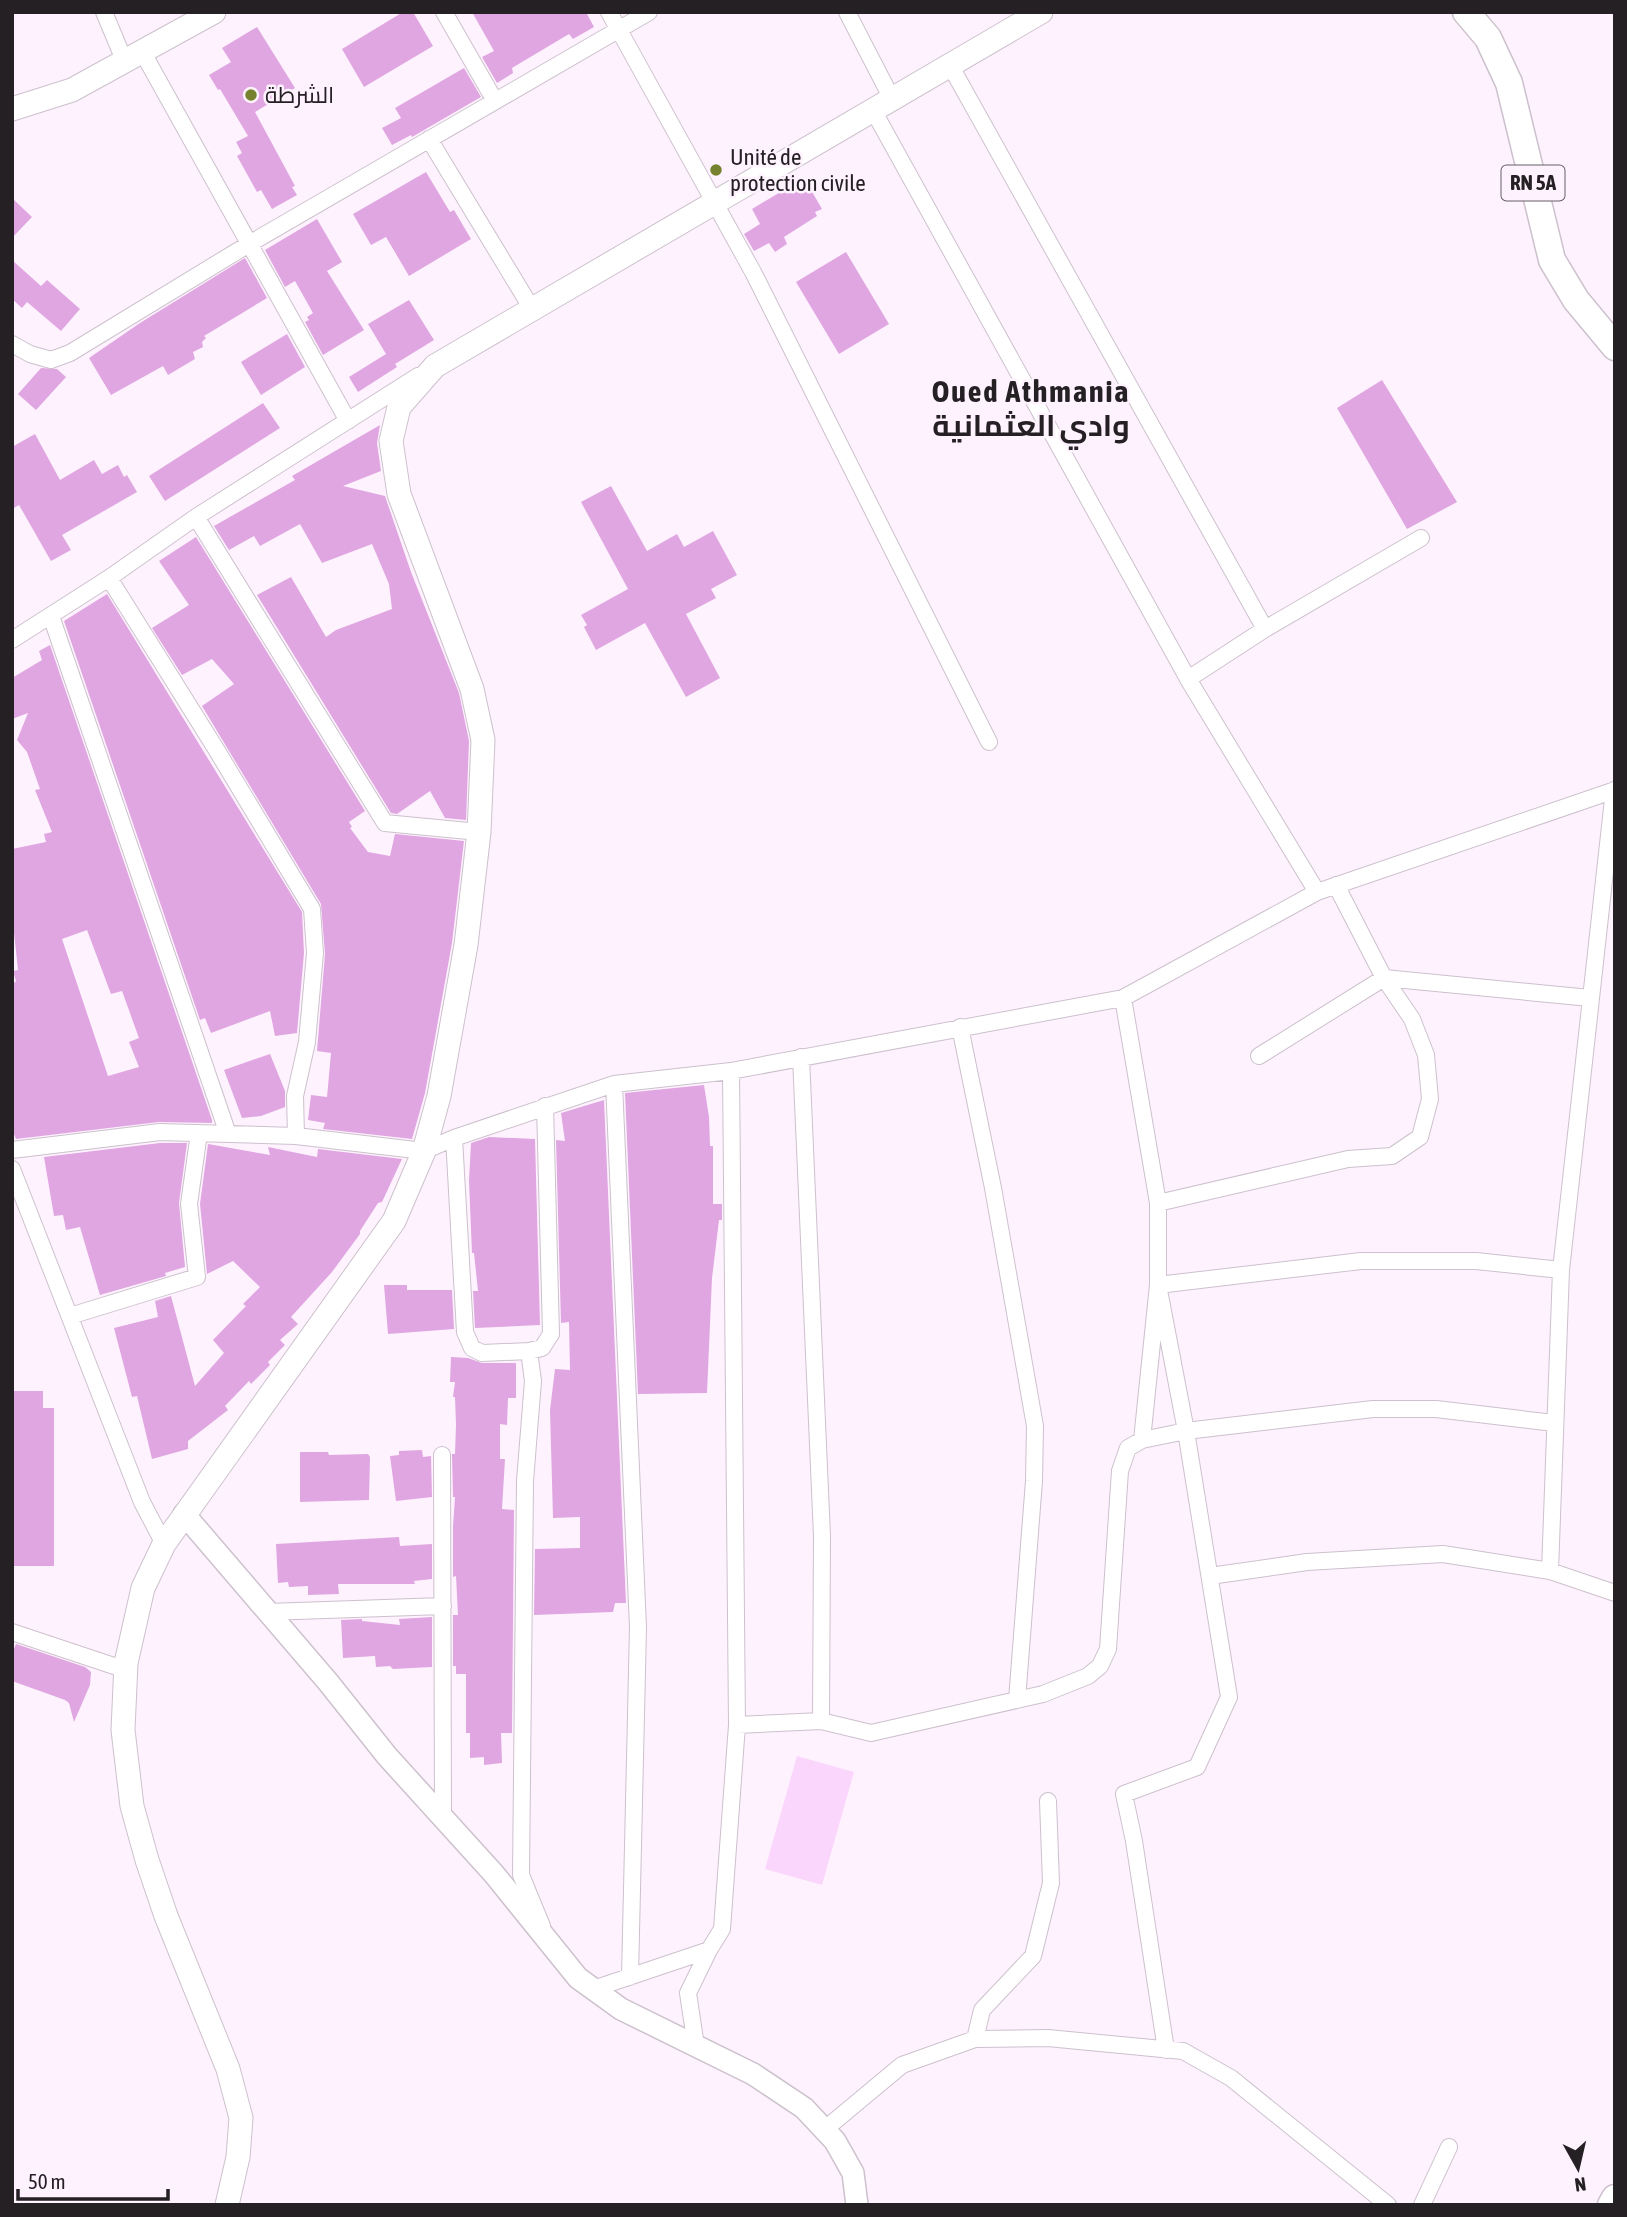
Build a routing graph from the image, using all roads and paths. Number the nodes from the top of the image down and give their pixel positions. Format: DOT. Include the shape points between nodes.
graph roads {
  1 [pos="104,12"];
  2 [pos="214,12"];
  3 [pos="443,12"];
  4 [pos="609,12"];
  5 [pos="649,12"];
  6 [pos="847,12"];
  7 [pos="1041,12"];
  8 [pos="1466,12"];
  9 [pos="619,31"];
  10 [pos="133,56"];
  11 [pos="950,65"];
  12 [pos="495,101"];
  13 [pos="883,105"];
  14 [pos="12,109"];
  15 [pos="429,139"];
  16 [pos="716,202"];
  17 [pos="249,244"];
  18 [pos="532,309"];
  19 [pos="12,344"];
  20 [pos="1615,348"];
  21 [pos="435,366"];
  22 [pos="348,421"];
  23 [pos="196,517"];
  24 [pos="1421,538"];
  25 [pos="109,578"];
  26 [pos="51,616"];
  27 [pos="1265,629"];
  28 [pos="12,640"];
  29 [pos="1188,679"];
  30 [pos="989,742"];
  31 [pos="1614,790"];
  32 [pos="479,832"];
  33 [pos="1336,885"];
  34 [pos="1317,891"];
  35 [pos="1384,978"];
  36 [pos="1123,998"];
  37 [pos="1590,998"];
  38 [pos="960,1027"];
  39 [pos="1259,1056"];
  40 [pos="801,1057"];
  41 [pos="731,1071"];
  42 [pos="614,1084"];
  43 [pos="545,1106"];
  44 [pos="198,1133"];
  45 [pos="228,1135"];
  46 [pos="296,1136"];
  47 [pos="454,1138"];
  48 [pos="12,1150"];
  49 [pos="424,1151"];
  50 [pos="12,1169"];
  51 [pos="1158,1203"];
  52 [pos="1561,1270"];
  53 [pos="1158,1285"];
  54 [pos="70,1317"];
  55 [pos="529,1351"];
  56 [pos="1554,1423"];
  57 [pos="1186,1431"];
  58 [pos="1142,1440"];
  59 [pos="442,1455"];
  60 [pos="184,1514"];
  61 [pos="164,1544"];
  62 [pos="1550,1571"];
  63 [pos="1209,1576"];
  64 [pos="1615,1593"];
  65 [pos="443,1605"];
  66 [pos="267,1612"];
  67 [pos="12,1632"];
  68 [pos="126,1670"];
  69 [pos="1017,1700"];
  70 [pos="821,1721"];
  71 [pos="737,1725"];
  72 [pos="1048,1801"];
  73 [pos="443,1818"];
  74 [pos="547,1939"];
  75 [pos="709,1950"];
  76 [pos="631,1977"];
  77 [pos="593,1989"];
  78 [pos="975,2039"];
  79 [pos="696,2046"];
  80 [pos="1166,2050"];
  81 [pos="824,2130"];
  82 [pos="1449,2147"];
  83 [pos="1615,2198"];
  84 [pos="227,2205"];
  85 [pos="857,2205"];
  86 [pos="1388,2205"];
  87 [pos="1422,2205"];
  88 [pos="1611,2205"];
  1 -- 10 [label="street"];
  2 -- 10 [label="main road"];
  3 -- 12 [label="street"];
  4 -- 9 [label="street"];
  5 -- 9 [label="street"];
  6 -- 13 [label="street"];
  7 -- 11 [label="main road"];
  8 -- 20 [label="main road, RN 5A" via="1488,38 1509,83 1552,260 1576,300"];
  9 -- 12 [label="street"];
  9 -- 16 [label="street"];
  10 -- 14 [label="main road" via="72,90"];
  10 -- 17 [label="street"];
  11 -- 13 [label="main road"];
  11 -- 27 [label="street"];
  12 -- 15 [label="street"];
  13 -- 16 [label="main road"];
  13 -- 29 [label="street"];
  15 -- 17 [label="street"];
  15 -- 18 [label="street"];
  16 -- 18 [label="main road"];
  16 -- 30 [label="street"];
  17 -- 19 [label="street" via="70,353 51,360"];
  17 -- 22 [label="street"];
  18 -- 21 [label="main road"];
  21 -- 22 [label="street"];
  21 -- 32 [label="main road" via="399,407 391,441 399,494 472,689 483,740"];
  22 -- 23 [label="street"];
  23 -- 25 [label="street"];
  23 -- 32 [label="street" via="384,823"];
  24 -- 27 [label="street"];
  25 -- 26 [label="street"];
  25 -- 46 [label="street" via="312,909 315,953 307,1042 295,1096"];
  26 -- 28 [label="street"];
  26 -- 45 [label="street"];
  27 -- 29 [label="street"];
  29 -- 34 [label="street"];
  31 -- 33 [label="street"];
  31 -- 37 [label="street"];
  32 -- 49 [label="main road" via="467,945"];
  33 -- 34 [label="street"];
  33 -- 35 [label="street"];
  34 -- 36 [label="street"];
  35 -- 37 [label="street"];
  35 -- 39 [label="street"];
  35 -- 51 [label="street" via="1412,1019 1426,1055 1430,1098 1420,1136 1392,1156 1348,1159"];
  36 -- 38 [label="street"];
  36 -- 51 [label="street"];
  37 -- 52 [label="street"];
  38 -- 40 [label="street"];
  38 -- 69 [label="street" via="1035,1426"];
  40 -- 41 [label="street"];
  40 -- 70 [label="street" via="822,1536"];
  41 -- 42 [label="street"];
  41 -- 71 [label="street"];
  42 -- 43 [label="street"];
  42 -- 76 [label="street" via="638,1627"];
  43 -- 47 [label="street"];
  43 -- 55 [label="street" via="551,1334 542,1348"];
  44 -- 45 [label="street"];
  44 -- 48 [label="street" via="160,1132"];
  44 -- 54 [label="street" via="189,1204 197,1278"];
  45 -- 46 [label="street"];
  46 -- 49 [label="street"];
  47 -- 49 [label="street"];
  47 -- 55 [label="street" via="465,1332 472,1348 482,1353"];
  49 -- 60 [label="main road" via="394,1221"];
  50 -- 54 [label="street"];
  51 -- 53 [label="street"];
  52 -- 53 [label="street" via="1476,1261 1361,1261"];
  52 -- 56 [label="street"];
  53 -- 57 [label="street"];
  53 -- 58 [label="street"];
  54 -- 61 [label="street" via="142,1502"];
  55 -- 74 [label="street" via="533,1381 525,1481 521,1875"];
  56 -- 57 [label="street" via="1436,1409 1373,1409"];
  56 -- 62 [label="street"];
  57 -- 58 [label="street"];
  57 -- 63 [label="street"];
  58 -- 69 [label="street" via="1128,1448 1120,1471 1108,1649 1100,1667 1043,1694"];
  59 -- 65 [label="street"];
  60 -- 61 [label="main road"];
  60 -- 66 [label="street"];
  61 -- 68 [label="main road" via="144,1588"];
  62 -- 63 [label="street" via="1443,1554 1307,1562"];
  62 -- 64 [label="street"];
  63 -- 80 [label="street" via="1229,1697 1197,1767 1124,1794"];
  65 -- 66 [label="street"];
  65 -- 73 [label="street"];
  66 -- 73 [label="street"];
  67 -- 68 [label="street"];
  68 -- 84 [label="main road" via="123,1730 132,1805 166,1916 228,2069 241,2118"];
  69 -- 70 [label="street" via="871,1733"];
  70 -- 71 [label="street"];
  71 -- 75 [label="street" via="722,1929"];
  72 -- 78 [label="street" via="1051,1883 1033,1956 982,2010"];
  73 -- 74 [label="street"];
  74 -- 77 [label="street" via="578,1978"];
  75 -- 76 [label="street"];
  75 -- 79 [label="street" via="688,1993"];
  76 -- 77 [label="street"];
  77 -- 79 [label="street" via="621,2009"];
  78 -- 80 [label="street" via="1048,2038"];
  78 -- 81 [label="street" via="902,2065"];
  79 -- 81 [label="street" via="753,2074 804,2108"];
  80 -- 86 [label="street" via="1183,2051 1231,2078"];
  81 -- 85 [label="street" via="852,2173"];
  82 -- 87 [label="street"];
  83 -- 88 [label="main road"];
}
